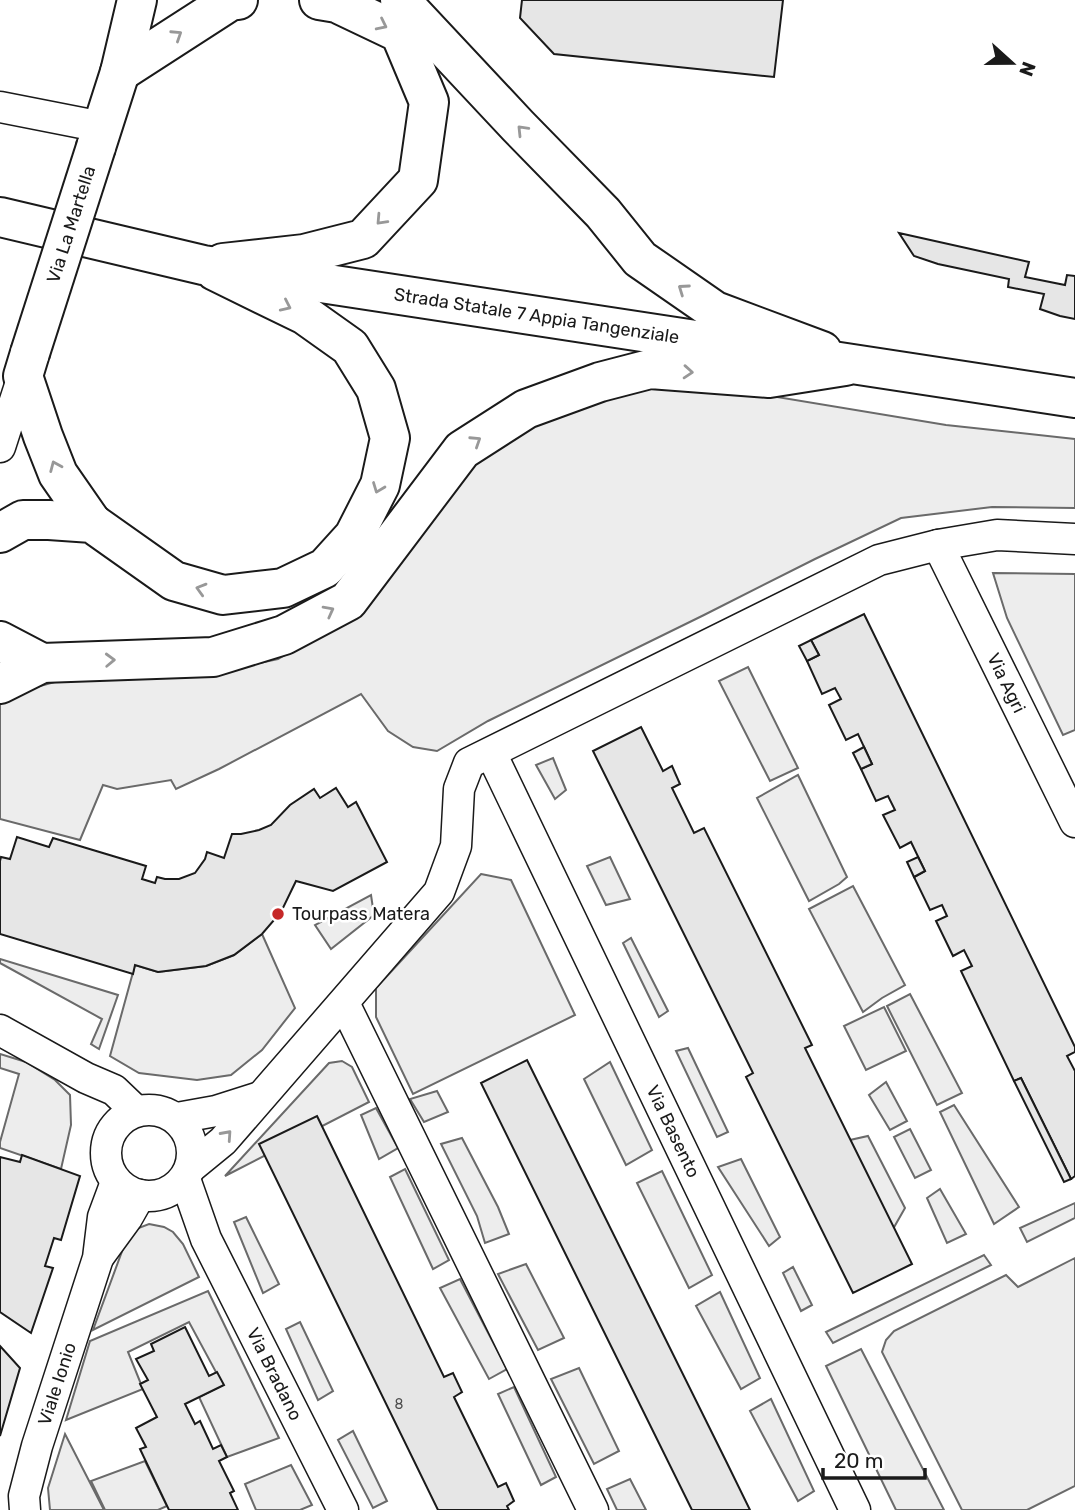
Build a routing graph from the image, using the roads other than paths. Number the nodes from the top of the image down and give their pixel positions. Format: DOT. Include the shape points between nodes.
graph roads {
  1 [pos="137,0"];
  2 [pos="232,0"];
  3 [pos="319,0"];
  4 [pos="400,0"];
  5 [pos="120,72"];
  6 [pos="0,107"];
  7 [pos="99,137"];
  8 [pos="0,217"];
  9 [pos="203,265"];
  10 [pos="857,364"];
  11 [pos="17,381"];
  12 [pos="1075,398"];
  13 [pos="0,447"];
  14 [pos="92,523"];
  15 [pos="0,533"];
  16 [pos="1075,539"];
  17 [pos="939,545"];
  18 [pos="0,641"];
  19 [pos="42,663"];
  20 [pos="0,684"];
  21 [pos="491,753"];
  22 [pos="1075,822"];
  23 [pos="344,1003"];
  24 [pos="0,1030"];
  25 [pos="86,1078"];
  26 [pos="260,1097"];
  27 [pos="136,1111"];
  28 [pos="177,1118"];
  29 [pos="107,1142"];
  30 [pos="159,1183"];
  31 [pos="25,1510"];
  32 [pos="343,1510"];
  33 [pos="593,1510"];
  34 [pos="855,1510"];
  1 -- 5 [label="main road, Via La Martella"];
  5 -- 2 [label="main road, one-way"];
  3 -- 9 [label="main road, one-way" via="337,3 400,33 429,102 418,180 363,239 304,254"];
  10 -- 4 [label="main road, one-way" via="715,311 640,259 603,213"];
  5 -- 7 [label="main road, Via La Martella"];
  6 -- 7 [label="street"];
  7 -- 11 [label="main road, Via La Martella, bridge"];
  8 -- 9 [label="main road, Strada Statale 7 Appia Tangenziale"];
  9 -- 10 [label="main road, Strada Statale 7 Appia Tangenziale"];
  9 -- 14 [label="main road, one-way" via="305,315 350,347 376,389 390,438 380,485 355,536 325,568 283,588 223,595 174,581"];
  10 -- 12 [label="main road, Strada Statale 7 Appia Tangenziale"];
  19 -- 10 [label="main road, one-way" via="213,657 284,635 348,601 463,450 526,409 650,369 769,378"];
  11 -- 13 [label="street, Via La Martella"];
  14 -- 11 [label="main road, one-way" via="58,474"];
  14 -- 15 [label="main road" via="23,520"];
  16 -- 17 [label="street" via="998,535"];
  17 -- 21 [label="street" via="879,561"];
  17 -- 22 [label="street, Via Agri"];
  18 -- 19 [label="main road"];
  19 -- 20 [label="main road"];
  21 -- 23 [label="street" via="469,763 459,789 456,846 439,892"];
  21 -- 34 [label="street, Via Basento"];
  23 -- 26 [label="street"];
  23 -- 33 [label="street"];
  24 -- 25 [label="street"];
  25 -- 27 [label="street" via="114,1090"];
  25 -- 29 [label="street" via="104,1108"];
  26 -- 28 [label="street"];
  30 -- 26 [label="street, one-way" via="223,1141"];
  27 -- 28 [label="street" via="164,1111"];
  27 -- 29 [label="street" via="113,1128"];
  28 -- 30 [label="street" via="186,1129 193,1155"];
  29 -- 30 [label="street" via="109,1170"];
  30 -- 31 [label="street, Viale Ionio" via="103,1217 98,1258 37,1446 24,1496"];
  30 -- 32 [label="street, Via Bradano" via="206,1240"];
}
